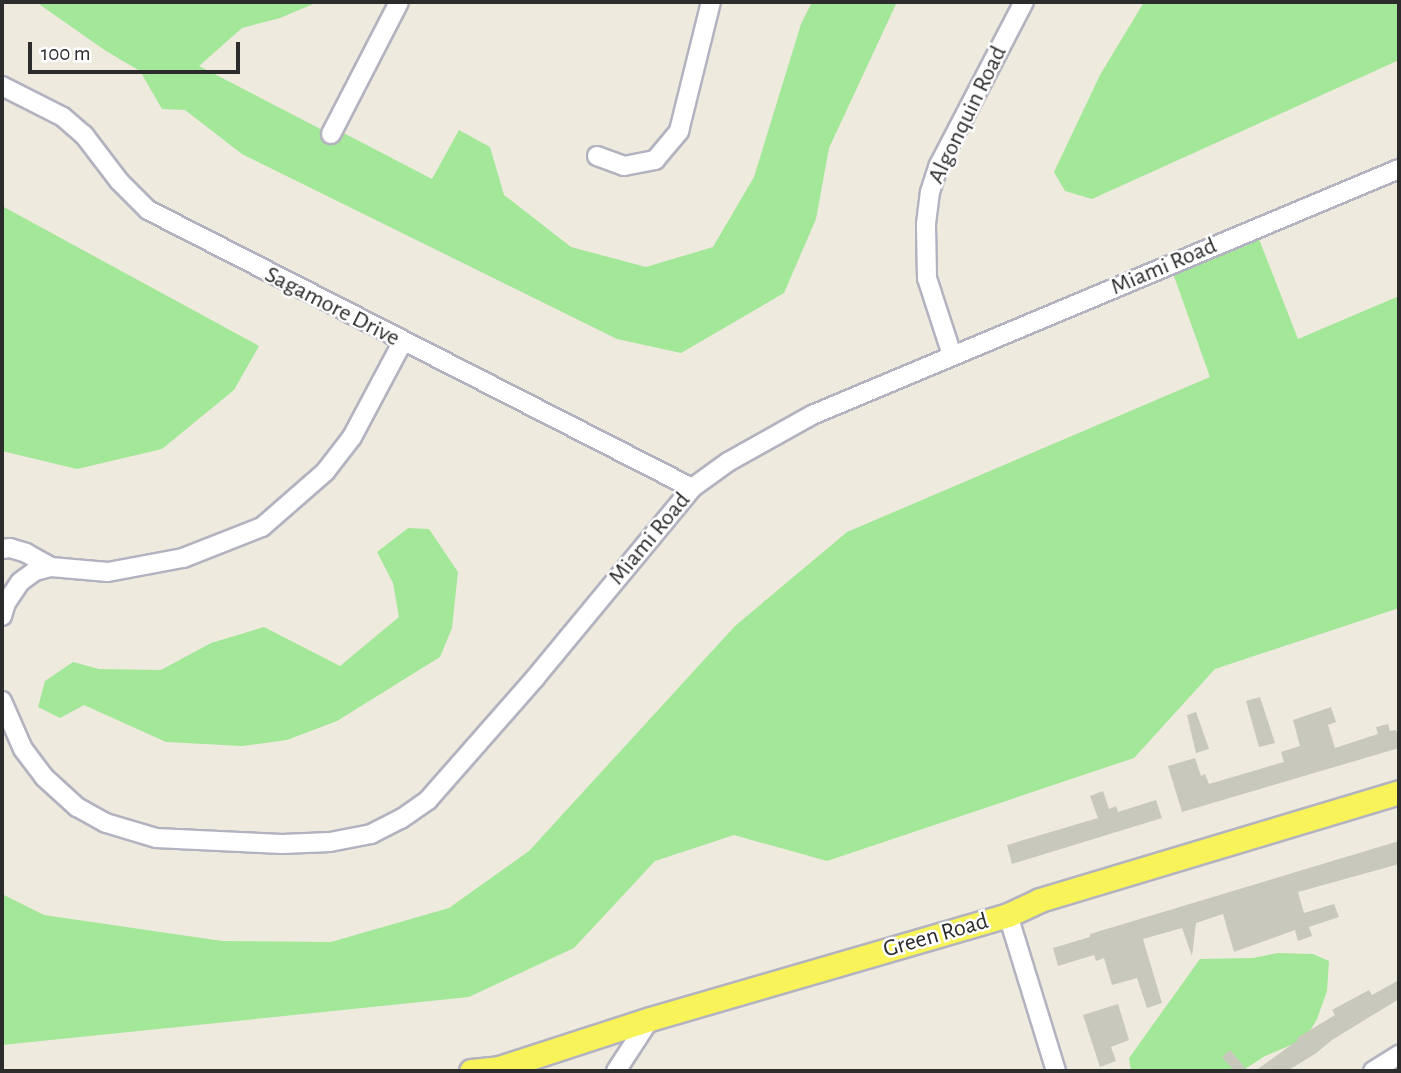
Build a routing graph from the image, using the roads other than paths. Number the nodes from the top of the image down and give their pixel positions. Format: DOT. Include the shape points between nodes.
graph roads {
  1 [pos="399,2"];
  2 [pos="712,2"];
  3 [pos="1024,2"];
  4 [pos="2,86"];
  5 [pos="331,134"];
  6 [pos="597,156"];
  7 [pos="1399,169"];
  8 [pos="402,343"];
  9 [pos="952,355"];
  10 [pos="692,488"];
  11 [pos="2,549"];
  12 [pos="51,567"];
  13 [pos="4,610"];
  14 [pos="2,701"];
  15 [pos="1399,792"];
  16 [pos="1008,915"];
  17 [pos="650,1019"];
  18 [pos="1399,1055"];
  19 [pos="471,1071"];
  20 [pos="616,1071"];
  21 [pos="1056,1071"];
  22 [pos="1373,1071"];
  1 -- 5 [label="street"];
  2 -- 6 [label="street" via="679,131 655,160 624,166"];
  3 -- 9 [label="street, Algonquin Road" via="939,165 930,192 927,278"];
  4 -- 8 [label="street, Sagamore Drive" via="63,117 148,210"];
  7 -- 9 [label="street, Miami Road"];
  8 -- 10 [label="street, Sagamore Drive"];
  8 -- 12 [label="street" via="352,438 325,472 262,527 183,558 108,572"];
  9 -- 10 [label="street, Miami Road" via="768,437"];
  10 -- 14 [label="street, Miami Road" via="428,800 401,820 370,834 282,844 156,838 106,823 77,807 44,777 23,748"];
  11 -- 12 [label="street" via="26,553"];
  12 -- 13 [label="street" via="28,577"];
  15 -- 16 [label="main road, Green Road" via="1040,900"];
  16 -- 17 [label="main road, Green Road"];
  16 -- 21 [label="street"];
  17 -- 19 [label="main road, Green Road" via="499,1068"];
  17 -- 20 [label="street"];
  18 -- 22 [label="street"];
}
